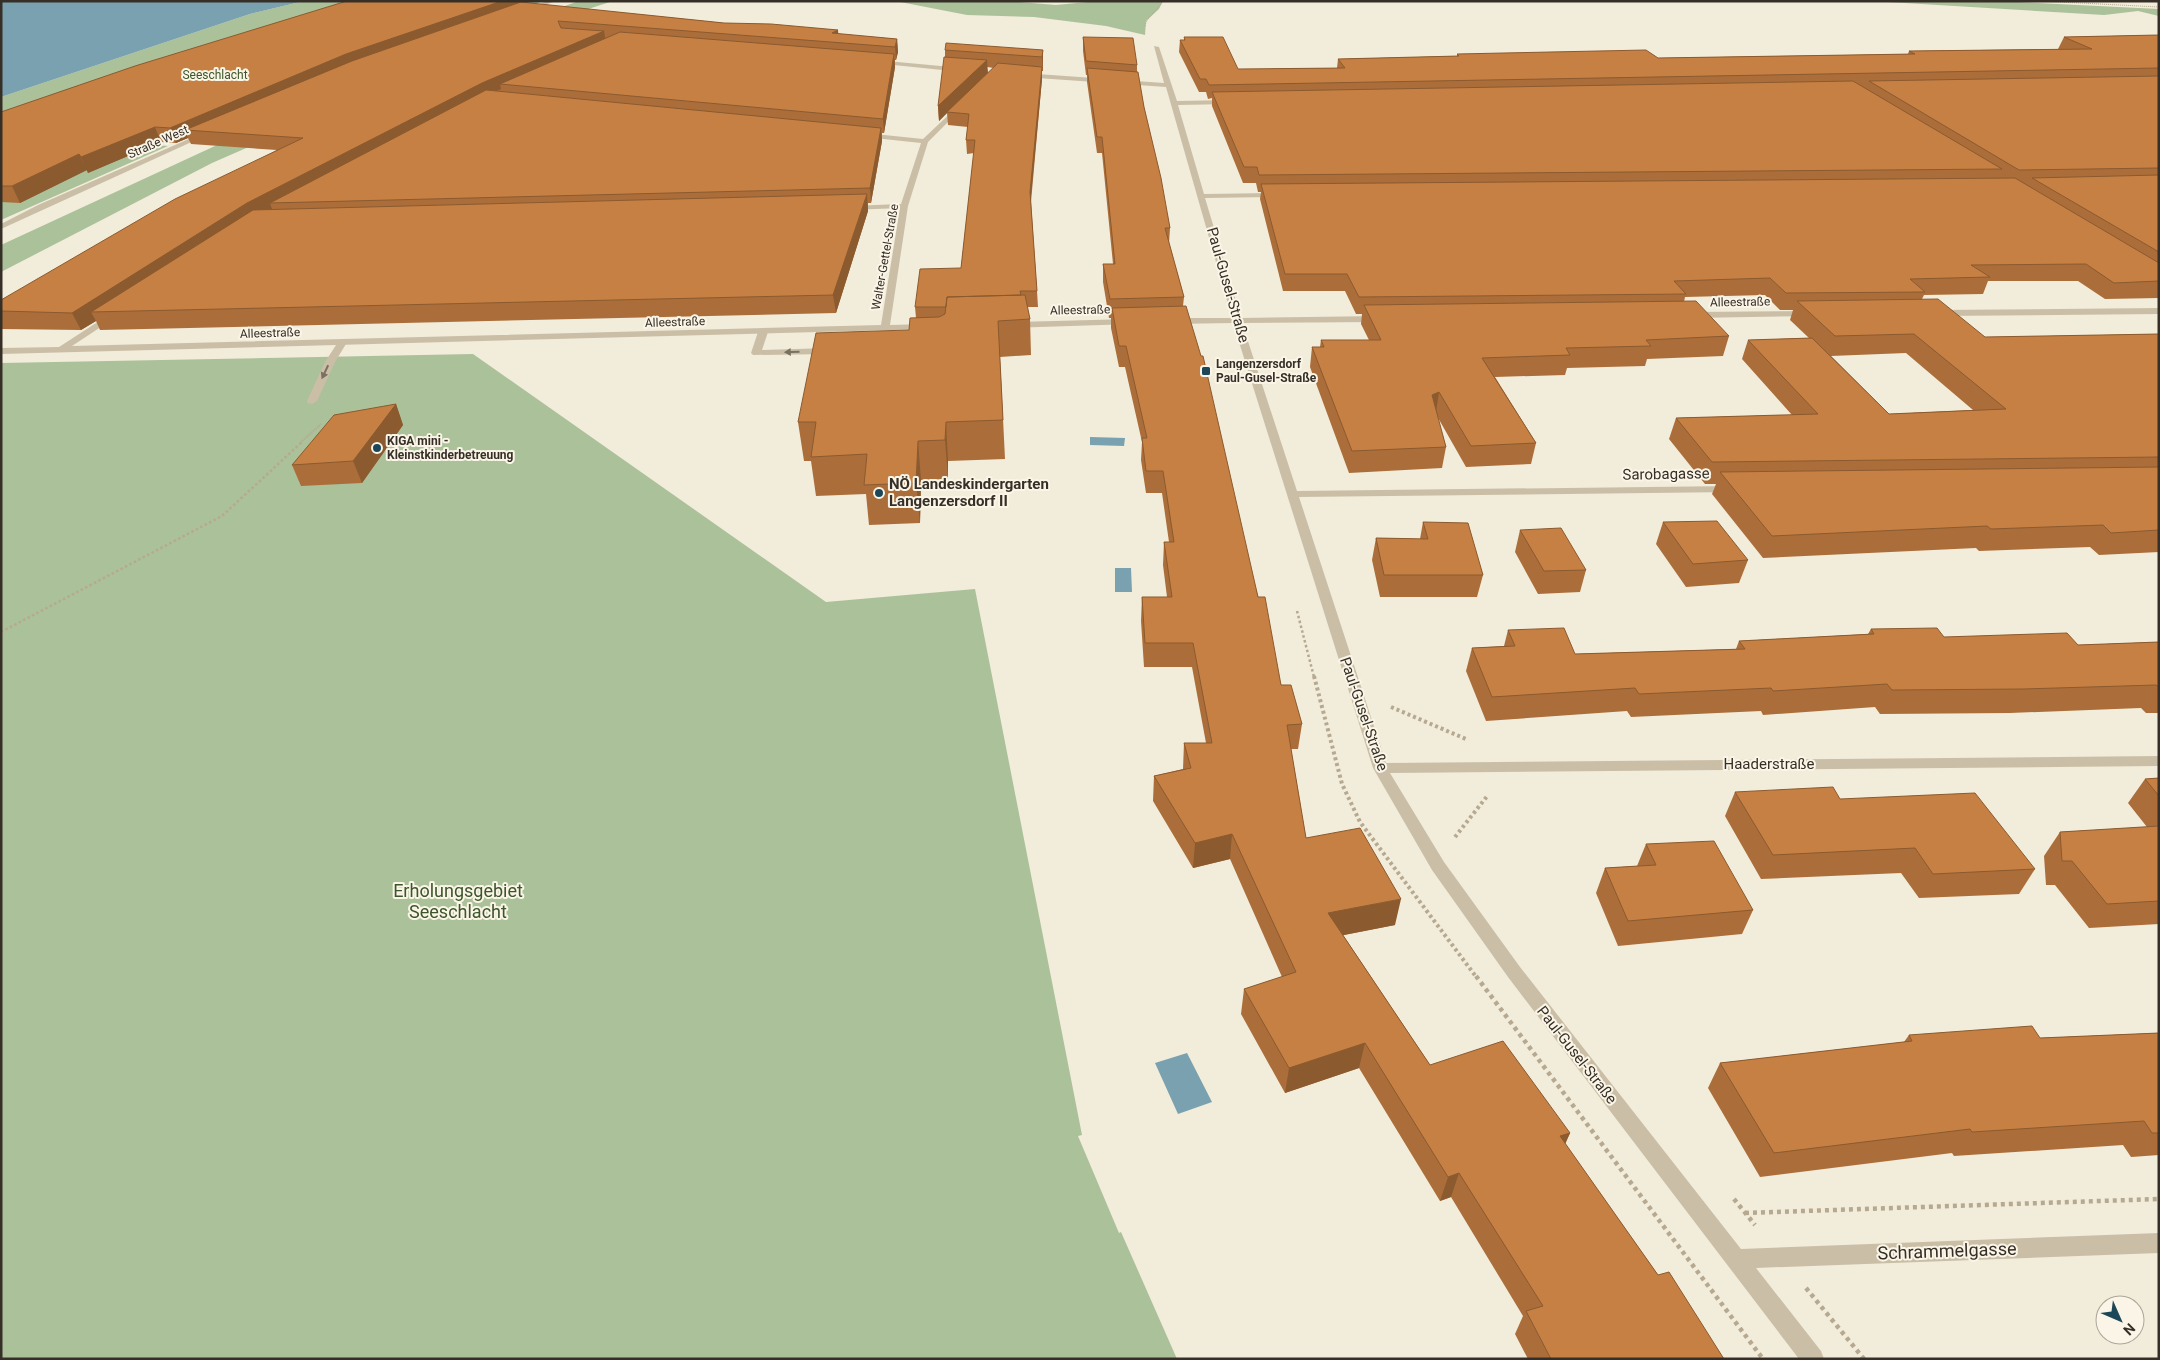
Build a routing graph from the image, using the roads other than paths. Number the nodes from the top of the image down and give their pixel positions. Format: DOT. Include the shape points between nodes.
graph roads {
  1 [pos="553,1"];
  2 [pos="520,13"];
  3 [pos="1156,47"];
  4 [pos="868,62"];
  5 [pos="966,70"];
  6 [pos="1016,74"];
  7 [pos="1168,85"];
  8 [pos="967,100"];
  9 [pos="1234,102"];
  10 [pos="1174,103"];
  11 [pos="212,131"];
  12 [pos="856,134"];
  13 [pos="925,141"];
  14 [pos="1285,195"];
  15 [pos="1202,196"];
  16 [pos="904,206"];
  17 [pos="844,208"];
  18 [pos="1,228"];
  19 [pos="124,308"];
  20 [pos="2159,311"];
  21 [pos="1927,313"];
  22 [pos="1817,314"];
  23 [pos="1677,316"];
  24 [pos="1237,319"];
  25 [pos="1388,319"];
  26 [pos="1166,321"];
  27 [pos="1137,322"];
  28 [pos="1001,325"];
  29 [pos="943,326"];
  30 [pos="885,328"];
  31 [pos="763,332"];
  32 [pos="341,344"];
  33 [pos="60,350"];
  34 [pos="1,351"];
  35 [pos="844,351"];
  36 [pos="312,401"];
  37 [pos="1749,488"];
  38 [pos="1294,494"];
  39 [pos="2159,760"];
  40 [pos="1380,768"];
  41 [pos="2159,1243"];
  42 [pos="1735,1260"];
  43 [pos="1813,1359"];
  1 -- 2 [label="street"];
  3 -- 7 [label="street, Paul-Gusel-Straße"];
  4 -- 5 [label="street"];
  6 -- 7 [label="street"];
  7 -- 10 [label="street, Paul-Gusel-Straße"];
  8 -- 13 [label="street, Walter-Gettel-Straße"];
  9 -- 10 [label="street"];
  10 -- 15 [label="street, Paul-Gusel-Straße"];
  11 -- 18 [label="street, Straße West"];
  12 -- 13 [label="street"];
  13 -- 16 [label="street, Walter-Gettel-Straße"];
  14 -- 15 [label="street"];
  15 -- 24 [label="street, Paul-Gusel-Straße"];
  16 -- 17 [label="street"];
  16 -- 30 [label="street, Walter-Gettel-Straße"];
  19 -- 33 [label="street"];
  20 -- 21 [label="street"];
  22 -- 23 [label="street, Alleestraße"];
  24 -- 25 [label="street"];
  24 -- 26 [label="street"];
  24 -- 38 [label="street, Paul-Gusel-Straße"];
  27 -- 28 [label="street, Alleestraße"];
  29 -- 30 [label="street, Alleestraße"];
  30 -- 31 [label="street, Alleestraße"];
  31 -- 32 [label="street, Alleestraße"];
  35 -- 31 [label="street, one-way" via="756,353"];
  32 -- 33 [label="street, Alleestraße"];
  32 -- 36 [label="street, one-way"];
  33 -- 34 [label="street, Alleestraße"];
  37 -- 38 [label="street, Sarobagasse"];
  38 -- 40 [label="street, Paul-Gusel-Straße"];
  39 -- 40 [label="street, Haaderstraße"];
  40 -- 42 [label="street, Paul-Gusel-Straße" via="1455,891"];
  41 -- 42 [label="street, Schrammelgasse"];
  42 -- 43 [label="street, Paul-Gusel-Straße"];
}
